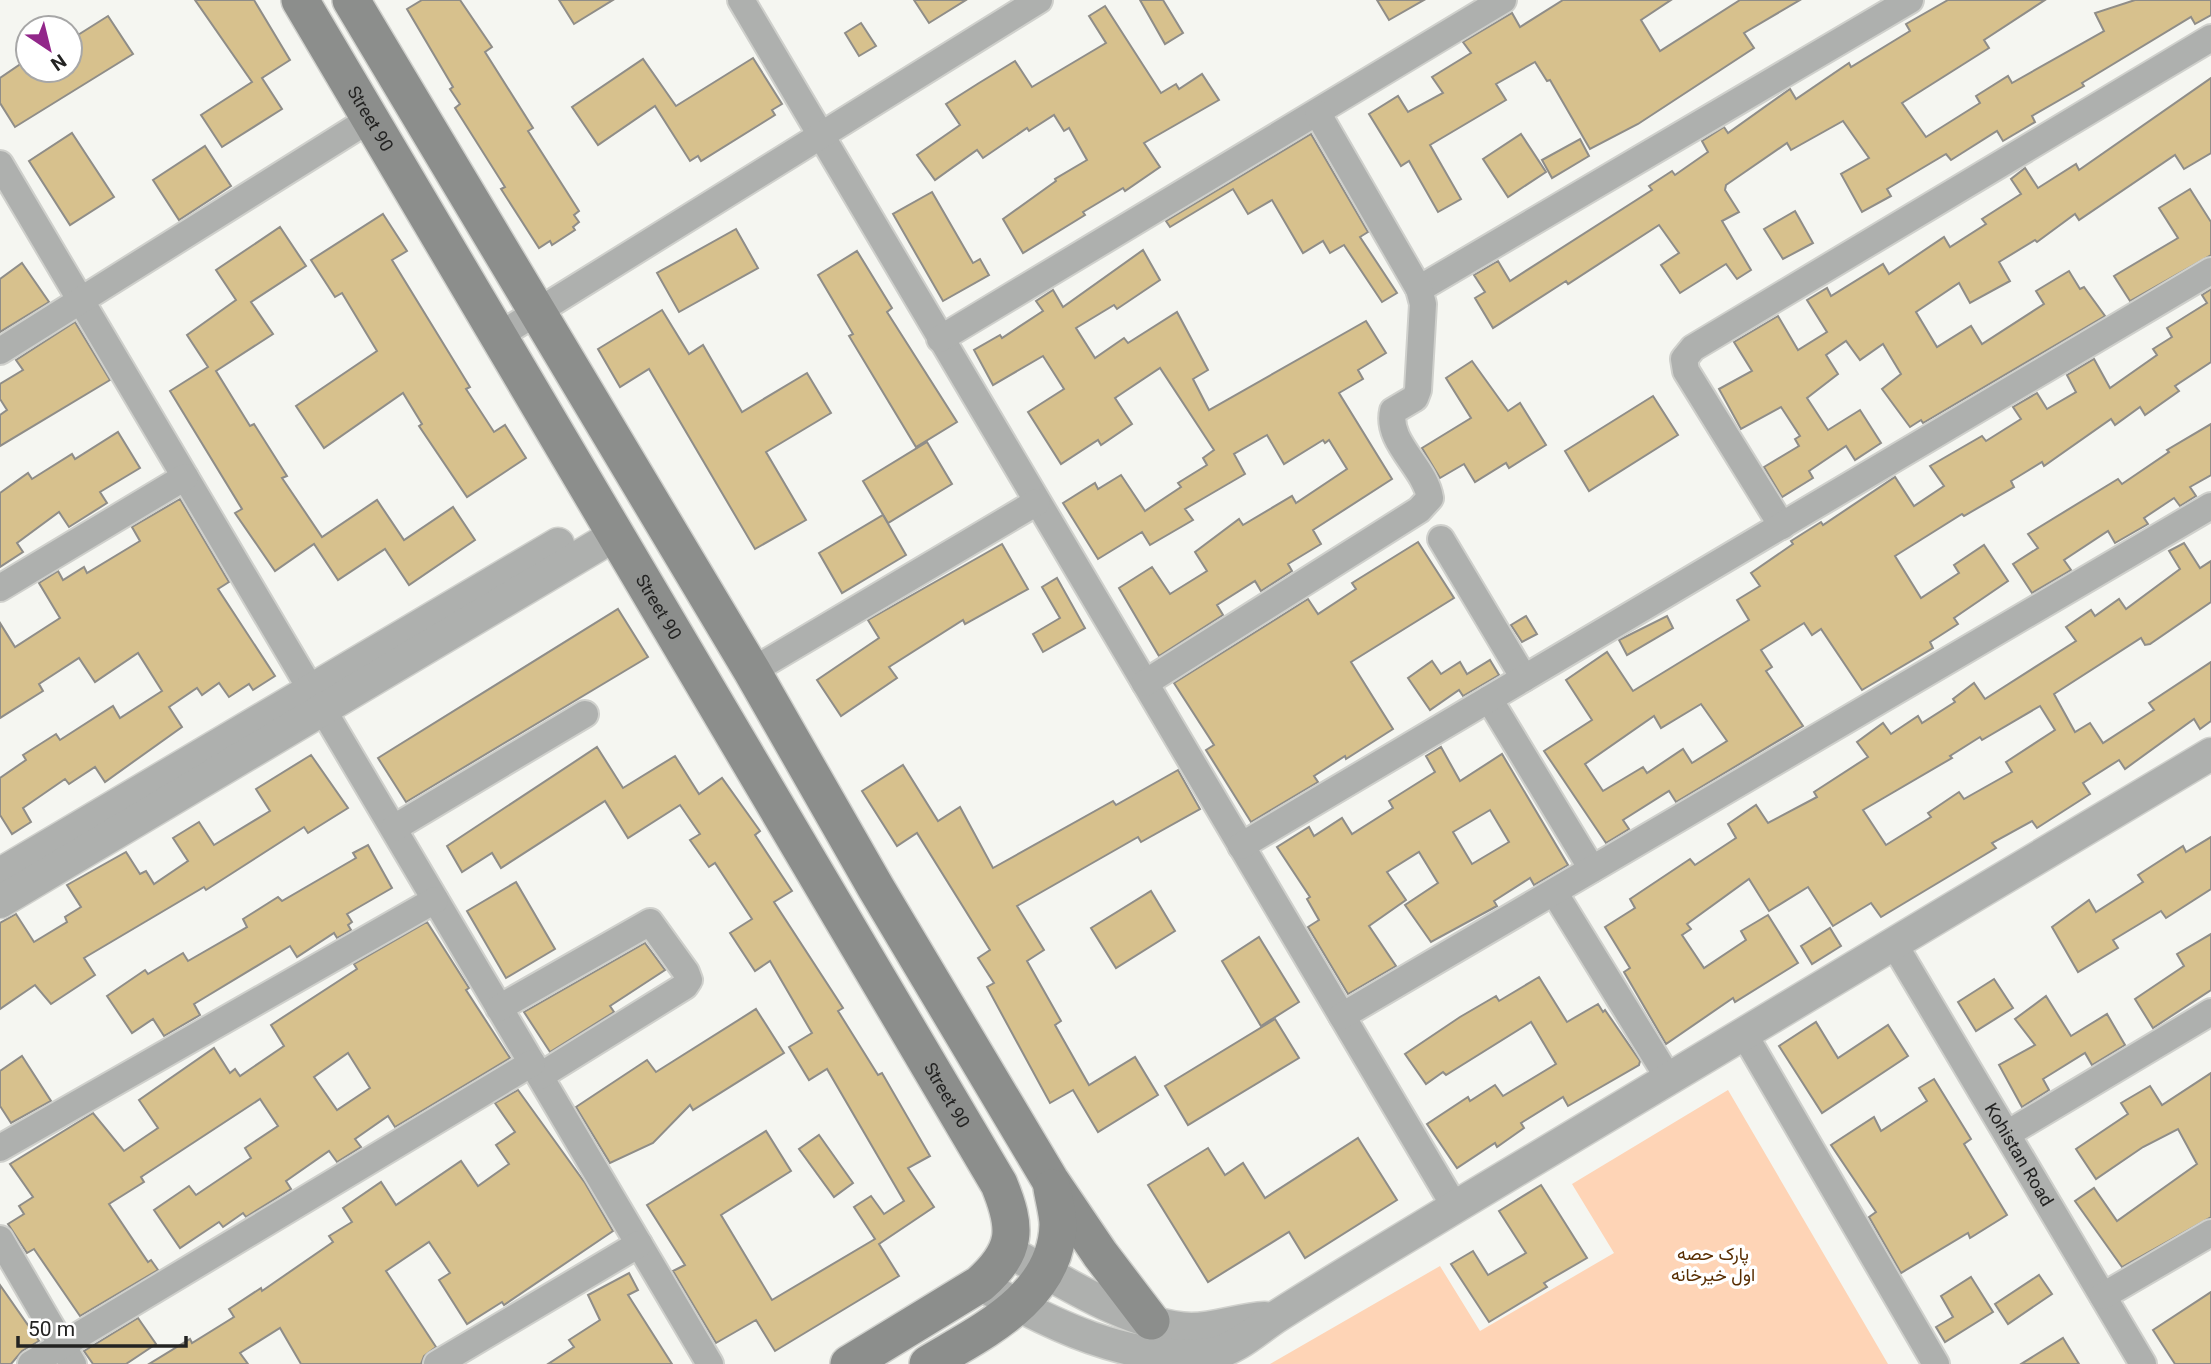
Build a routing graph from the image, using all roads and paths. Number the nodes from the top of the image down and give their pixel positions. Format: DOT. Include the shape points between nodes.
graph roads {
  1 [pos="300,0"];
  2 [pos="351,0"];
  3 [pos="741,0"];
  4 [pos="1039,0"];
  5 [pos="1503,0"];
  6 [pos="1910,0"];
  7 [pos="2211,38"];
  8 [pos="1318,114"];
  9 [pos="370,119"];
  10 [pos="821,136"];
  11 [pos="0,164"];
  12 [pos="2211,271"];
  13 [pos="1419,289"];
  14 [pos="81,301"];
  15 [pos="536,314"];
  16 [pos="500,335"];
  17 [pos="940,339"];
  18 [pos="0,351"];
  19 [pos="185,477"];
  20 [pos="1037,502"];
  21 [pos="2211,506"];
  22 [pos="610,525"];
  23 [pos="1782,526"];
  24 [pos="1441,539"];
  25 [pos="0,588"];
  26 [pos="752,671"];
  27 [pos="1524,678"];
  28 [pos="1145,683"];
  29 [pos="1489,699"];
  30 [pos="317,701"];
  31 [pos="585,714"];
  32 [pos="2211,754"];
  33 [pos="394,828"];
  34 [pos="1241,846"];
  35 [pos="1592,869"];
  36 [pos="0,874"];
  37 [pos="1554,892"];
  38 [pos="435,900"];
  39 [pos="0,902"];
  40 [pos="1894,944"];
  41 [pos="499,1008"];
  42 [pos="2211,1012"];
  43 [pos="1342,1016"];
  44 [pos="1744,1034"];
  45 [pos="536,1069"];
  46 [pos="1669,1079"];
  47 [pos="2007,1134"];
  48 [pos="0,1148"];
  49 [pos="1050,1180"];
  50 [pos="1455,1207"];
  51 [pos="2211,1233"];
  52 [pos="1010,1234"];
  53 [pos="0,1239"];
  54 [pos="639,1244"];
  55 [pos="1044,1271"];
  56 [pos="980,1284"];
  57 [pos="2103,1296"];
  58 [pos="1019,1307"];
  59 [pos="1274,1318"];
  60 [pos="1151,1321"];
  61 [pos="67,1355"];
  62 [pos="32,1364"];
  63 [pos="437,1364"];
  64 [pos="710,1364"];
  65 [pos="849,1364"];
  66 [pos="928,1364"];
  67 [pos="1936,1364"];
  68 [pos="2143,1364"];
  1 -- 9 [label="main road, Street 90"];
  2 -- 15 [label="main road"];
  3 -- 10 [label="street"];
  4 -- 10 [label="street"];
  5 -- 8 [label="street"];
  6 -- 13 [label="street"];
  7 -- 23 [label="street" via="1704,341 1684,359 1686,371"];
  8 -- 13 [label="street"];
  8 -- 17 [label="street"];
  9 -- 14 [label="street"];
  9 -- 16 [label="main road, Street 90"];
  10 -- 15 [label="street"];
  10 -- 17 [label="street"];
  11 -- 14 [label="street"];
  12 -- 23 [label="street"];
  13 -- 28 [label="street" via="1423,304 1418,390 1415,398 1393,411 1391,419 1392,428 1428,482 1430,498 1419,510"];
  14 -- 18 [label="street"];
  14 -- 19 [label="street"];
  15 -- 16 [label="street"];
  15 -- 26 [label="main road"];
  16 -- 22 [label="main road, Street 90"];
  17 -- 20 [label="street"];
  19 -- 25 [label="street"];
  19 -- 30 [label="street"];
  20 -- 26 [label="street"];
  20 -- 28 [label="street"];
  21 -- 35 [label="street"];
  22 -- 30 [label="street"];
  22 -- 52 [label="main road, Street 90" via="999,1184"];
  23 -- 27 [label="street"];
  24 -- 27 [label="street"];
  26 -- 49 [label="main road"];
  27 -- 29 [label="street"];
  28 -- 34 [label="street"];
  29 -- 34 [label="street"];
  29 -- 35 [label="street"];
  30 -- 33 [label="street"];
  30 -- 36 [label="street"];
  30 -- 39 [label="street"];
  31 -- 33 [label="street"];
  32 -- 40 [label="street"];
  33 -- 38 [label="street"];
  34 -- 43 [label="street"];
  35 -- 37 [label="street"];
  37 -- 43 [label="street"];
  37 -- 46 [label="street"];
  38 -- 41 [label="street"];
  38 -- 48 [label="street"];
  40 -- 44 [label="street"];
  40 -- 47 [label="street, Kohistan Road"];
  41 -- 45 [label="street"];
  41 -- 45 [label="street" via="650,922 685,972 689,980 685,986"];
  42 -- 47 [label="street"];
  43 -- 50 [label="street"];
  44 -- 46 [label="street"];
  44 -- 67 [label="street"];
  45 -- 54 [label="street"];
  45 -- 61 [label="street"];
  46 -- 50 [label="street"];
  47 -- 57 [label="street, Kohistan Road"];
  49 -- 55 [label="main road" via="1058,1224 1055,1247"];
  49 -- 60 [label="main road"];
  50 -- 59 [label="street"];
  51 -- 57 [label="street"];
  52 -- 55 [label="street"];
  52 -- 56 [label="main road" via="994,1271"];
  53 -- 61 [label="street"];
  54 -- 63 [label="street"];
  54 -- 64 [label="street"];
  55 -- 58 [label="main road"];
  55 -- 60 [label="street"];
  56 -- 58 [label="street"];
  56 -- 65 [label="main road"];
  57 -- 68 [label="street, Kohistan Road"];
  58 -- 59 [label="street" via="1111,1347 1177,1360 1241,1343"];
  58 -- 66 [label="main road"];
  59 -- 60 [label="street" via="1189,1329"];
  61 -- 62 [label="street"];
}
